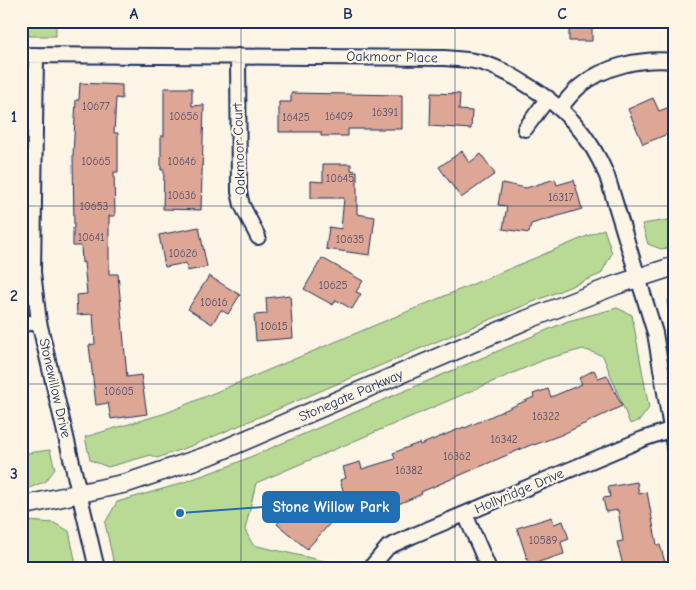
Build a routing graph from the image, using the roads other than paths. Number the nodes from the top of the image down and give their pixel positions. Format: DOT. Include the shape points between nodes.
graph roads {
  1 [pos="21,55"];
  2 [pos="36,56"];
  3 [pos="238,56"];
  4 [pos="675,61"];
  5 [pos="548,98"];
  6 [pos="561,107"];
  7 [pos="525,129"];
  8 [pos="258,237"];
  9 [pos="675,266"];
  10 [pos="27,273"];
  11 [pos="639,277"];
  12 [pos="39,322"];
  13 [pos="21,324"];
  14 [pos="673,429"];
  15 [pos="675,452"];
  16 [pos="80,494"];
  17 [pos="21,506"];
  18 [pos="465,514"];
  19 [pos="371,567"];
  20 [pos="97,569"];
  21 [pos="489,569"];
  1 -- 2 [label="street, Oakmoor Place"];
  2 -- 3 [label="street, Oakmoor Place"];
  2 -- 10 [label="street, Stonewillow Drive"];
  3 -- 5 [label="street, Oakmoor Place" via="444,58 477,62 513,76"];
  3 -- 8 [label="street, Oakmoor Court" via="239,192"];
  4 -- 6 [label="street" via="650,60 610,69 578,88"];
  5 -- 6 [label="street, Oakmoor Place"];
  5 -- 7 [label="street"];
  6 -- 11 [label="street, Oakmoor Place" via="587,138 602,163"];
  9 -- 11 [label="street, Stonegate Parkway"];
  10 -- 12 [label="street, Stonewillow Drive"];
  11 -- 14 [label="street, Oakmoor Place" via="658,346"];
  11 -- 16 [label="street, Stonegate Parkway" via="526,320 214,454 126,483"];
  12 -- 13 [label="street"];
  12 -- 16 [label="street, Stonewillow Drive"];
  14 -- 15 [label="street, Oakmoor Place"];
  14 -- 18 [label="street, Hollyridge Drive"];
  16 -- 17 [label="street, Stonegate Parkway"];
  16 -- 20 [label="street, Stonewillow Drive"];
  18 -- 19 [label="street, Hollyridge Drive" via="388,548"];
  18 -- 21 [label="street"];
}
